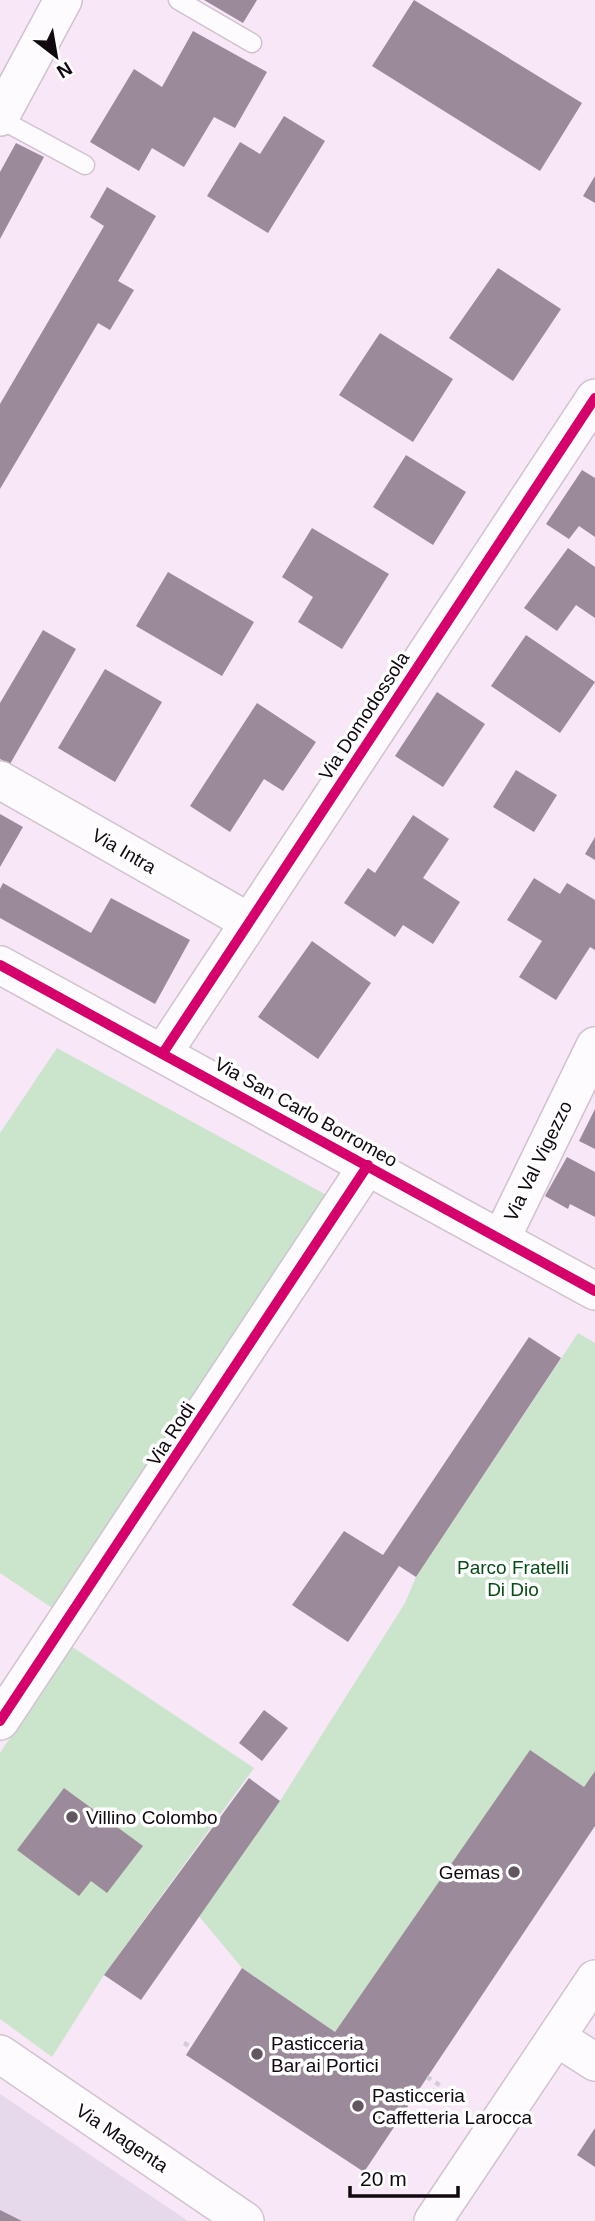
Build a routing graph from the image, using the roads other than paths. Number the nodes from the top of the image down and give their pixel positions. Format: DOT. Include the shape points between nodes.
graph roads {
  1 [pos="63,0"];
  2 [pos="178,0"];
  3 [pos="252,43"];
  4 [pos="0,118"];
  5 [pos="85,165"];
  6 [pos="595,398"];
  7 [pos="0,780"];
  8 [pos="249,922"];
  9 [pos="0,965"];
  10 [pos="595,1046"];
  11 [pos="163,1053"];
  12 [pos="368,1165"];
  13 [pos="500,1239"];
  14 [pos="595,1291"];
  15 [pos="0,1721"];
  16 [pos="595,1979"];
  17 [pos="556,2037"];
  18 [pos="0,2054"];
  19 [pos="595,2062"];
  20 [pos="245,2221"];
  21 [pos="433,2221"];
  1 -- 4 [label="street"];
  2 -- 3 [label="lane"];
  4 -- 5 [label="lane"];
  6 -- 8 [label="street, Via Domodossola"];
  7 -- 8 [label="street, Via Intra"];
  8 -- 11 [label="street, Via Domodossola"];
  9 -- 11 [label="street, Via San Carlo Borromeo"];
  10 -- 13 [label="street, Via Val Vigezzo"];
  11 -- 12 [label="street, Via San Carlo Borromeo"];
  12 -- 13 [label="street, Via San Carlo Borromeo"];
  12 -- 15 [label="street, Via Rodi"];
  13 -- 14 [label="street, Via San Carlo Borromeo"];
  16 -- 17 [label="street"];
  17 -- 19 [label="street"];
  17 -- 21 [label="street"];
  18 -- 20 [label="street, Via Magenta"];
}
